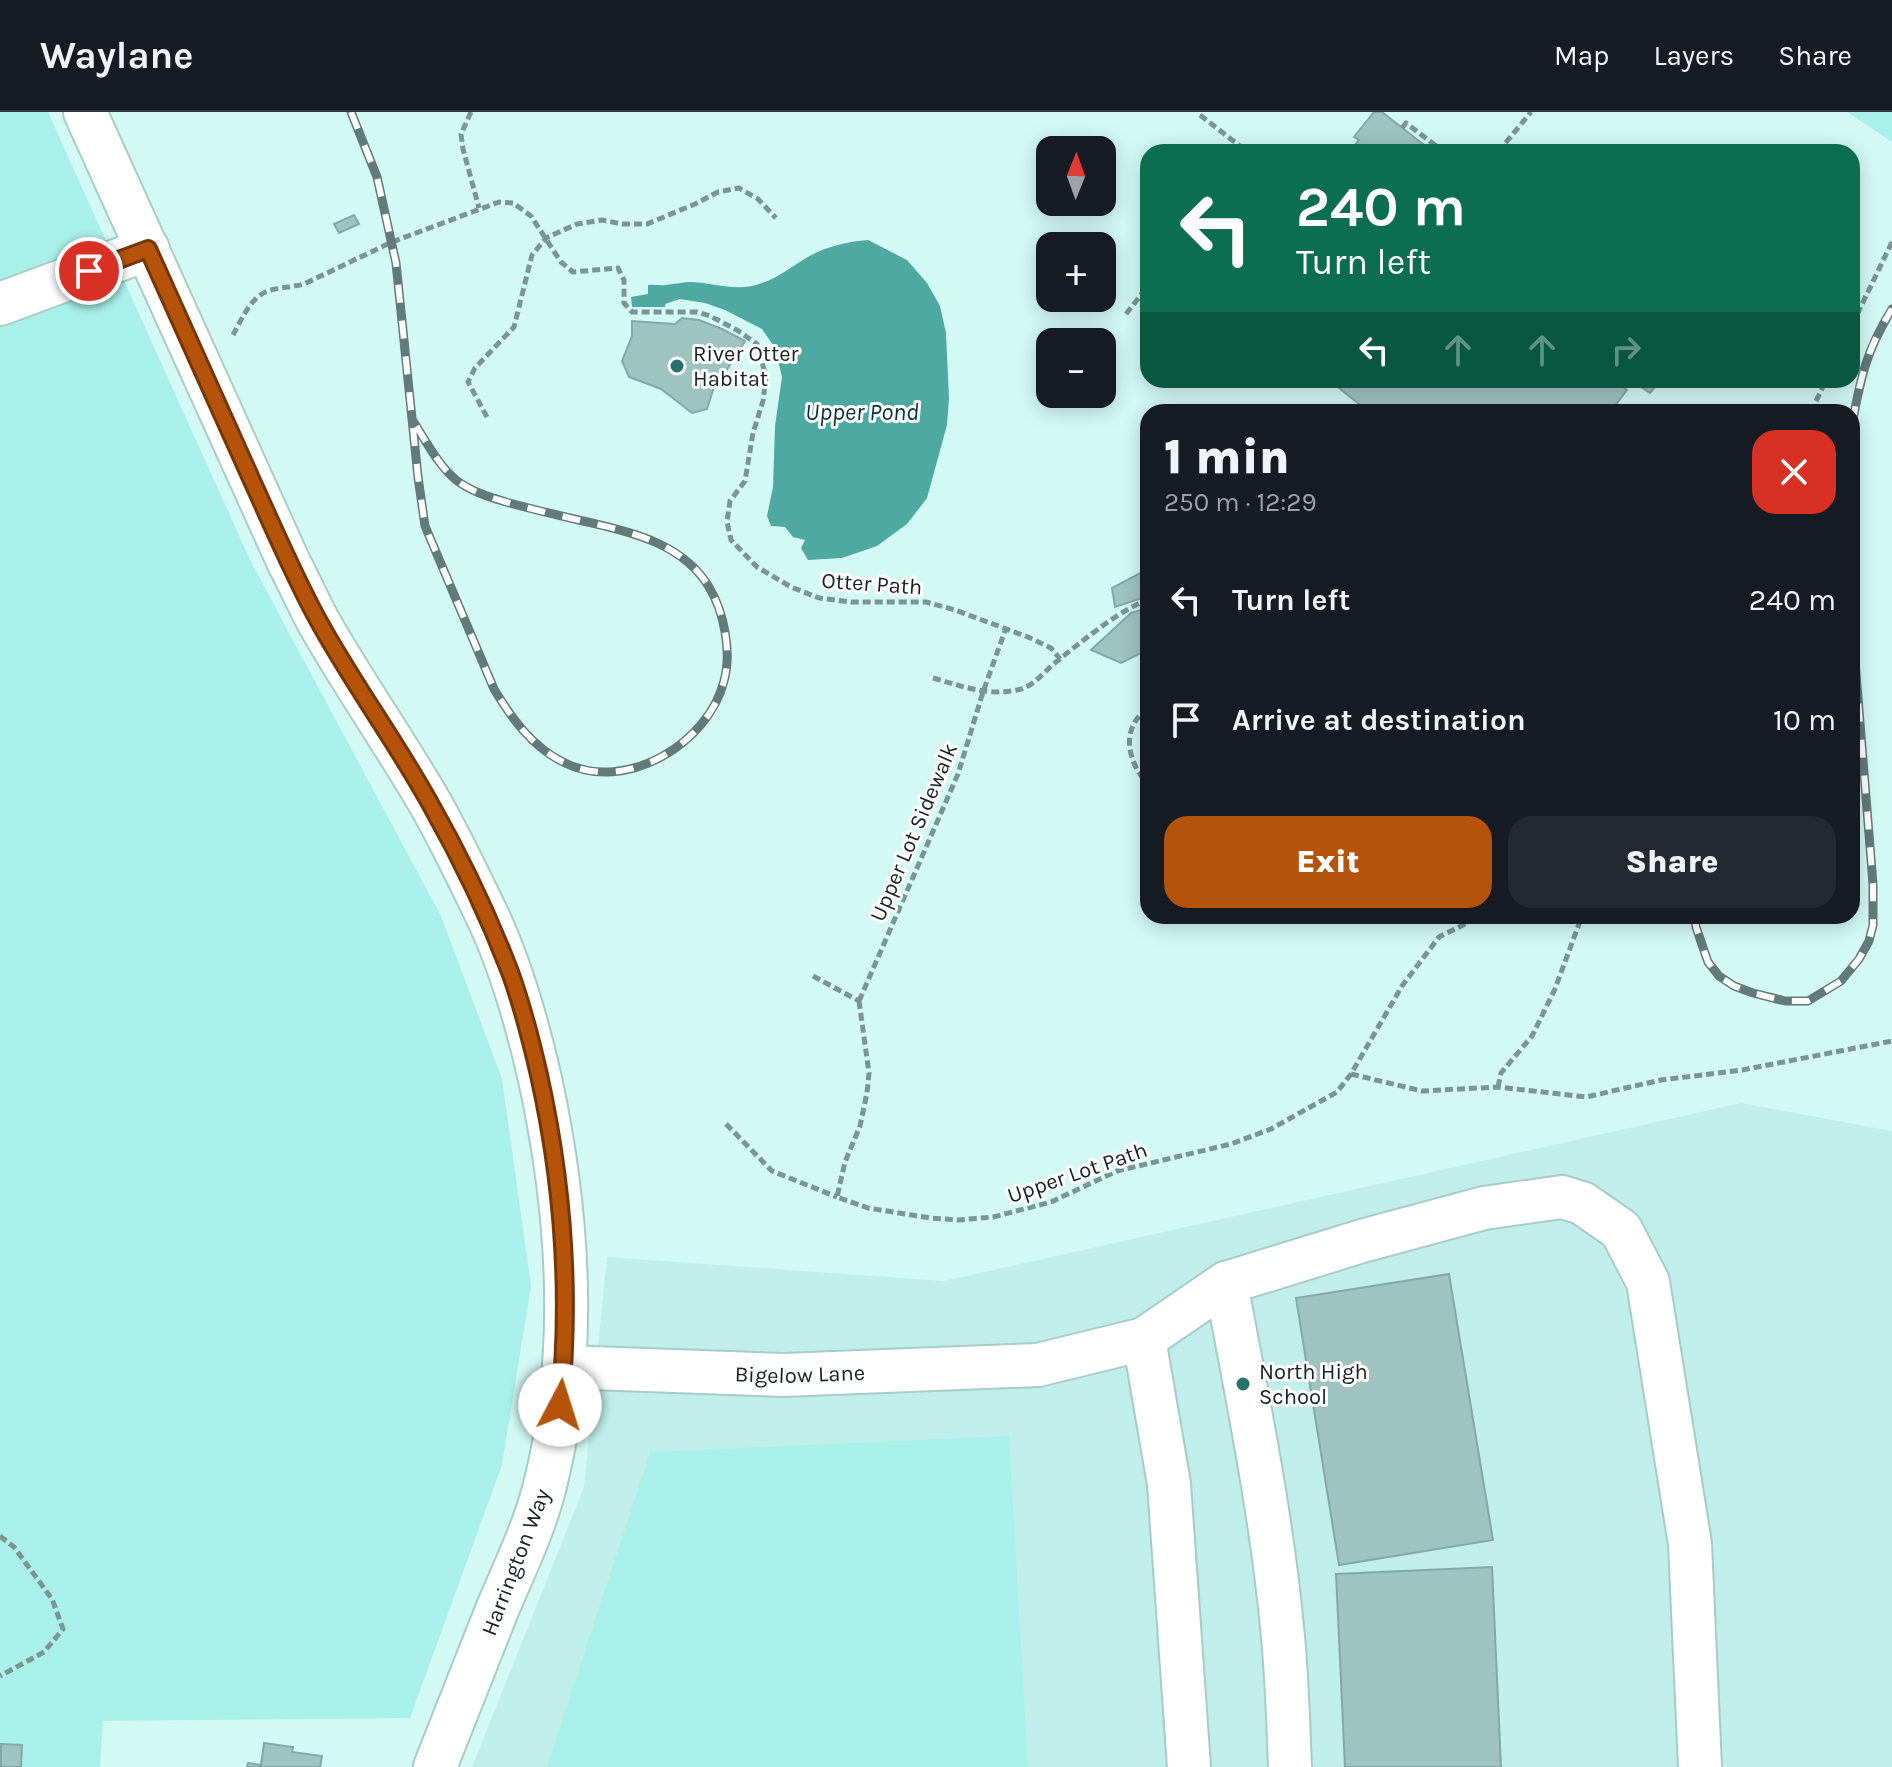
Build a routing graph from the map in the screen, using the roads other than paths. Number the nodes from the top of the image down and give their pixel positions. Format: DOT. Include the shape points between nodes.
graph roads {
  1 [pos="85,112"];
  2 [pos="148,249"];
  3 [pos="0,304"];
  4 [pos="1226,1283"];
  5 [pos="1144,1339"];
  6 [pos="564,1367"];
  7 [pos="435,1767"];
  8 [pos="1189,1767"];
  9 [pos="1290,1767"];
  10 [pos="1700,1767"];
  1 -- 2 [label="street, Harrington Way"];
  2 -- 3 [label="street"];
  2 -- 6 [label="street, Harrington Way" via="303,591 431,806 488,917 511,975 532,1043 558,1183"];
  4 -- 5 [label="street"];
  4 -- 9 [label="street" via="1271,1538"];
  4 -- 10 [label="street" via="1484,1208 1562,1197 1582,1203 1621,1230 1648,1282 1690,1544"];
  5 -- 6 [label="street, Bigelow Lane" via="1038,1365 783,1375"];
  5 -- 8 [label="street" via="1169,1484"];
  6 -- 7 [label="street, Harrington Way" via="547,1481"];
}
